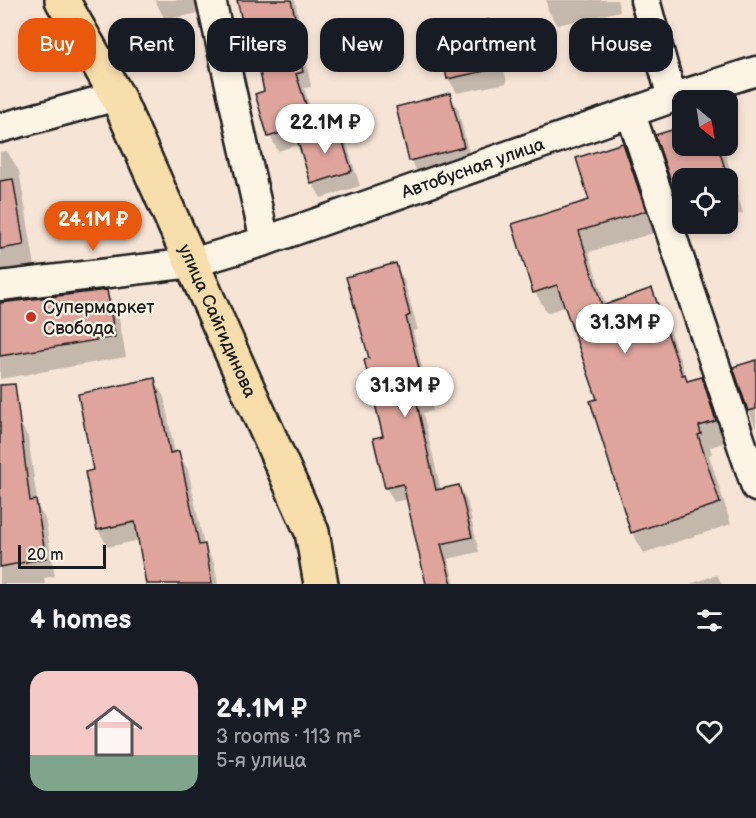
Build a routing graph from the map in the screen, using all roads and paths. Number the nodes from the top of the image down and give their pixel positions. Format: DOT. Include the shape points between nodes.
graph roads {
  1 [pos="62,0"];
  2 [pos="211,0"];
  3 [pos="645,0"];
  4 [pos="756,71"];
  5 [pos="697,90"];
  6 [pos="117,96"];
  7 [pos="672,98"];
  8 [pos="631,114"];
  9 [pos="0,128"];
  10 [pos="265,241"];
  11 [pos="192,263"];
  12 [pos="0,286"];
  13 [pos="756,487"];
  14 [pos="321,584"];
  1 -- 6 [label="main road, улица Сайгидинова"];
  2 -- 10 [label="street"];
  3 -- 7 [label="street"];
  4 -- 5 [label="street, Автобусная улица"];
  6 -- 9 [label="street"];
  6 -- 11 [label="main road, улица Сайгидинова"];
  7 -- 8 [label="street, Автобусная улица"];
  8 -- 10 [label="street, Автобусная улица"];
  8 -- 13 [label="street"];
  10 -- 11 [label="street, Автобусная улица"];
  11 -- 12 [label="street, Автобусная улица"];
  11 -- 14 [label="main road, улица Сайгидинова" via="312,532"];
}
